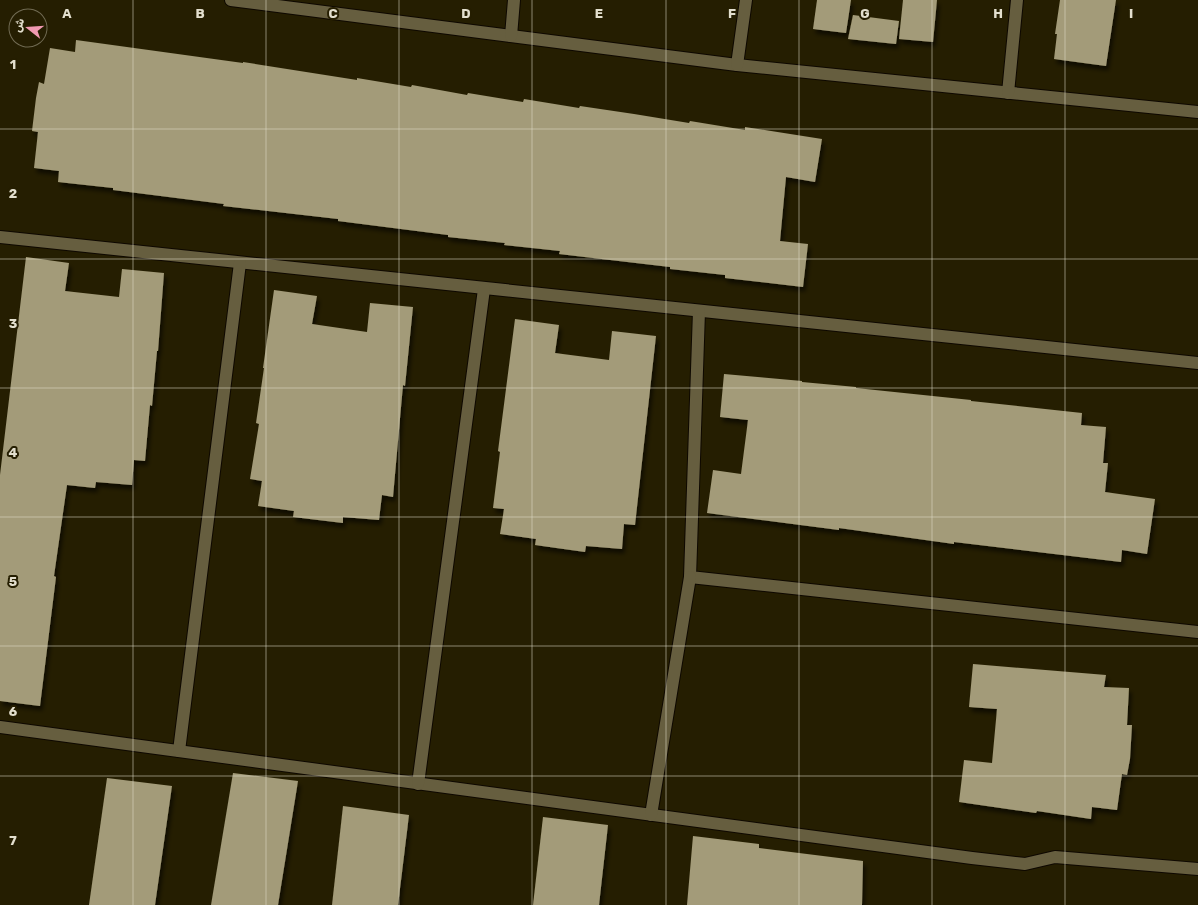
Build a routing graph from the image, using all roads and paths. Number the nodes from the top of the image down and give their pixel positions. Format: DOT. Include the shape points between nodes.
graph roads {
  1 [pos="232,0"];
  2 [pos="514,0"];
  3 [pos="746,0"];
  4 [pos="1017,0"];
  5 [pos="256,2"];
  6 [pos="510,36"];
  7 [pos="737,65"];
  8 [pos="1008,93"];
  9 [pos="1198,112"];
  10 [pos="0,237"];
  11 [pos="240,263"];
  12 [pos="484,289"];
  13 [pos="699,311"];
  14 [pos="1198,363"];
  15 [pos="690,577"];
  16 [pos="1198,632"];
  17 [pos="0,727"];
  18 [pos="179,751"];
  19 [pos="418,784"];
  20 [pos="651,815"];
  21 [pos="1198,868"];
  1 -- 5 [label="street"];
  2 -- 6 [label="street"];
  3 -- 7 [label="street"];
  4 -- 8 [label="street"];
  5 -- 6 [label="street"];
  6 -- 7 [label="street"];
  7 -- 8 [label="street"];
  8 -- 9 [label="street"];
  10 -- 11 [label="street"];
  11 -- 12 [label="street"];
  11 -- 18 [label="street"];
  12 -- 13 [label="street"];
  12 -- 19 [label="street"];
  13 -- 14 [label="street"];
  13 -- 15 [label="street"];
  15 -- 16 [label="street"];
  15 -- 20 [label="street"];
  17 -- 18 [label="street"];
  18 -- 19 [label="street"];
  19 -- 20 [label="street"];
  20 -- 21 [label="street" via="1025,864 1056,857"];
}
